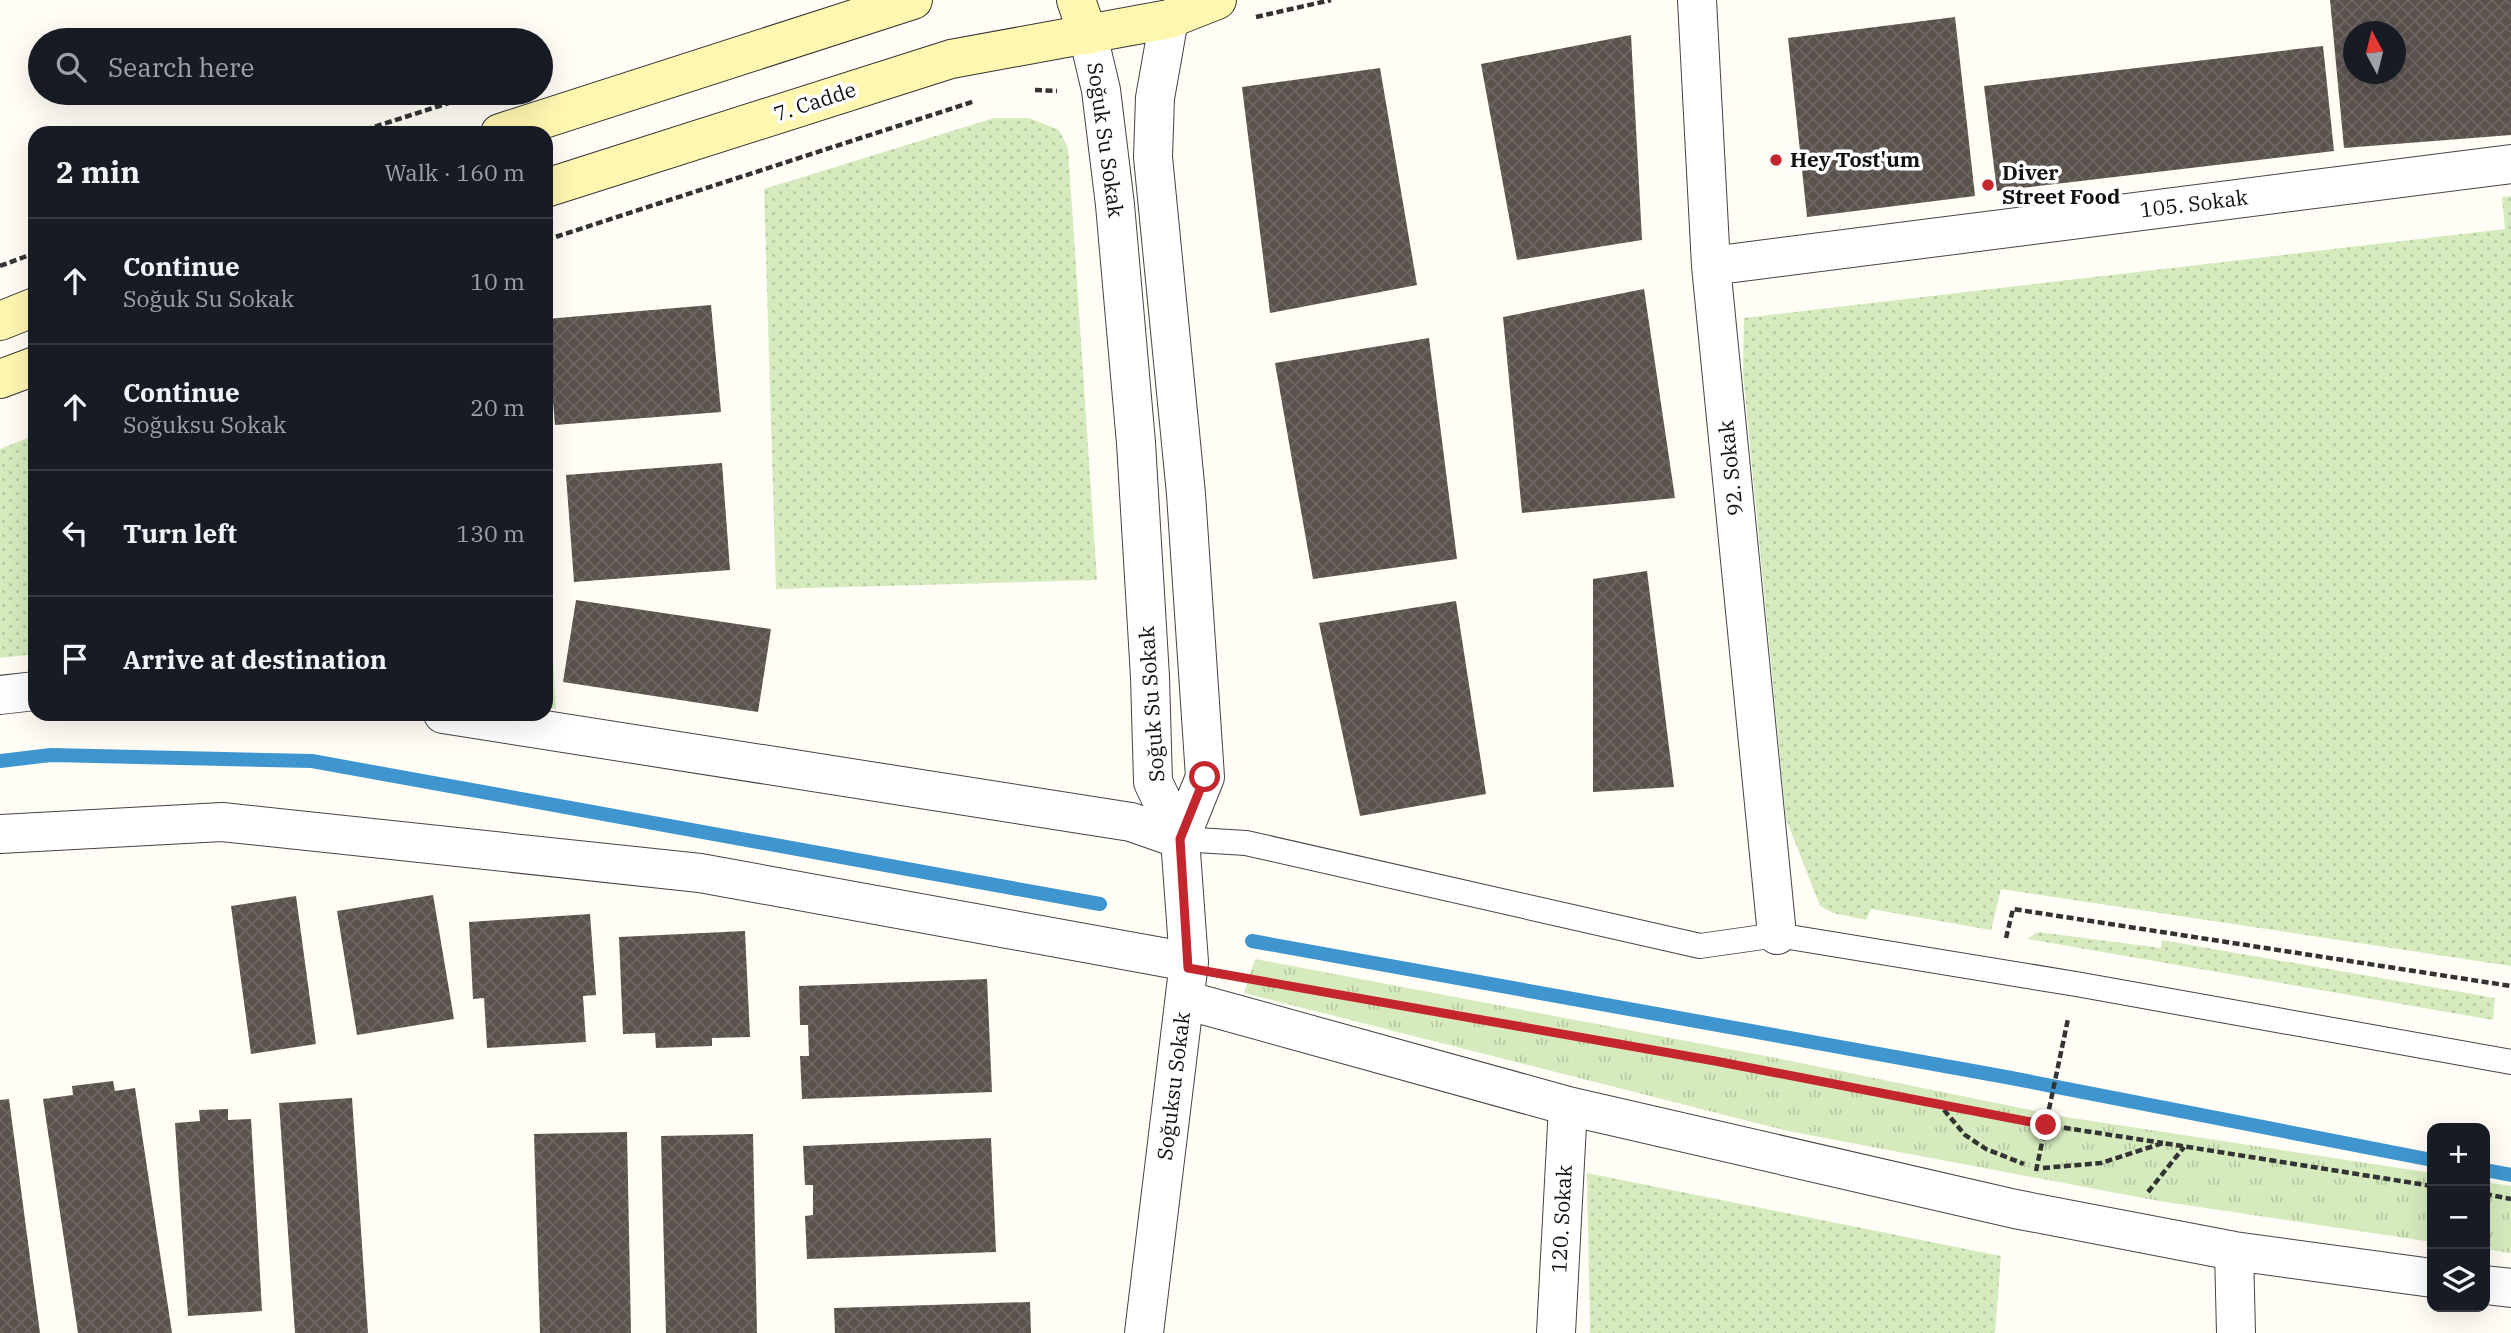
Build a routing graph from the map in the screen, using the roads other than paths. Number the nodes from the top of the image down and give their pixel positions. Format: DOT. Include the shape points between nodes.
graph roads {
  1 [pos="913,0"];
  2 [pos="1217,0"];
  3 [pos="1697,0"];
  4 [pos="1171,10"];
  5 [pos="1082,17"];
  6 [pos="522,126"];
  7 [pos="2511,164"];
  8 [pos="553,186"];
  9 [pos="1711,266"];
  10 [pos="28,310"];
  11 [pos="0,321"];
  12 [pos="28,369"];
  13 [pos="0,379"];
  14 [pos="28,692"];
  15 [pos="0,695"];
  16 [pos="488,721"];
  17 [pos="0,834"];
  18 [pos="1180,839"];
  19 [pos="1777,935"];
  20 [pos="1189,962"];
  21 [pos="1185,1000"];
  22 [pos="2511,1062"];
  23 [pos="1567,1105"];
  24 [pos="2234,1251"];
  25 [pos="2427,1277"];
  26 [pos="2490,1286"];
  27 [pos="2511,1288"];
  28 [pos="1144,1333"];
  29 [pos="1556,1333"];
  30 [pos="2236,1333"];
  1 -- 6 [label="main road"];
  2 -- 4 [label="main road"];
  3 -- 9 [label="street, 92. Sokak"];
  4 -- 5 [label="main road, 7. Cadde"];
  4 -- 18 [label="street, Soğuk Su Sokak" via="1155,98 1153,158 1186,494 1205,777"];
  5 -- 8 [label="main road, 7. Cadde"];
  5 -- 18 [label="street, Soğuk Su Sokak" via="1104,116 1115,205 1136,443 1153,782"];
  7 -- 9 [label="street, 105. Sokak"];
  9 -- 19 [label="street, 92. Sokak"];
  10 -- 11 [label="main road"];
  12 -- 13 [label="main road"];
  14 -- 15 [label="street"];
  16 -- 18 [label="street" via="1131,822"];
  17 -- 20 [label="street" via="222,822 686,871"];
  18 -- 19 [label="lane" via="1246,843 1700,946"];
  18 -- 20 [label="street, Soğuksu Sokak"];
  19 -- 22 [label="lane"];
  20 -- 21 [label="street, Soğuksu Sokak"];
  21 -- 23 [label="street"];
  21 -- 28 [label="street, Soğuksu Sokak"];
  23 -- 24 [label="street" via="2015,1209"];
  23 -- 29 [label="street, 120. Sokak"];
  24 -- 25 [label="street"];
  24 -- 30 [label="street"];
  26 -- 27 [label="street"];
}
